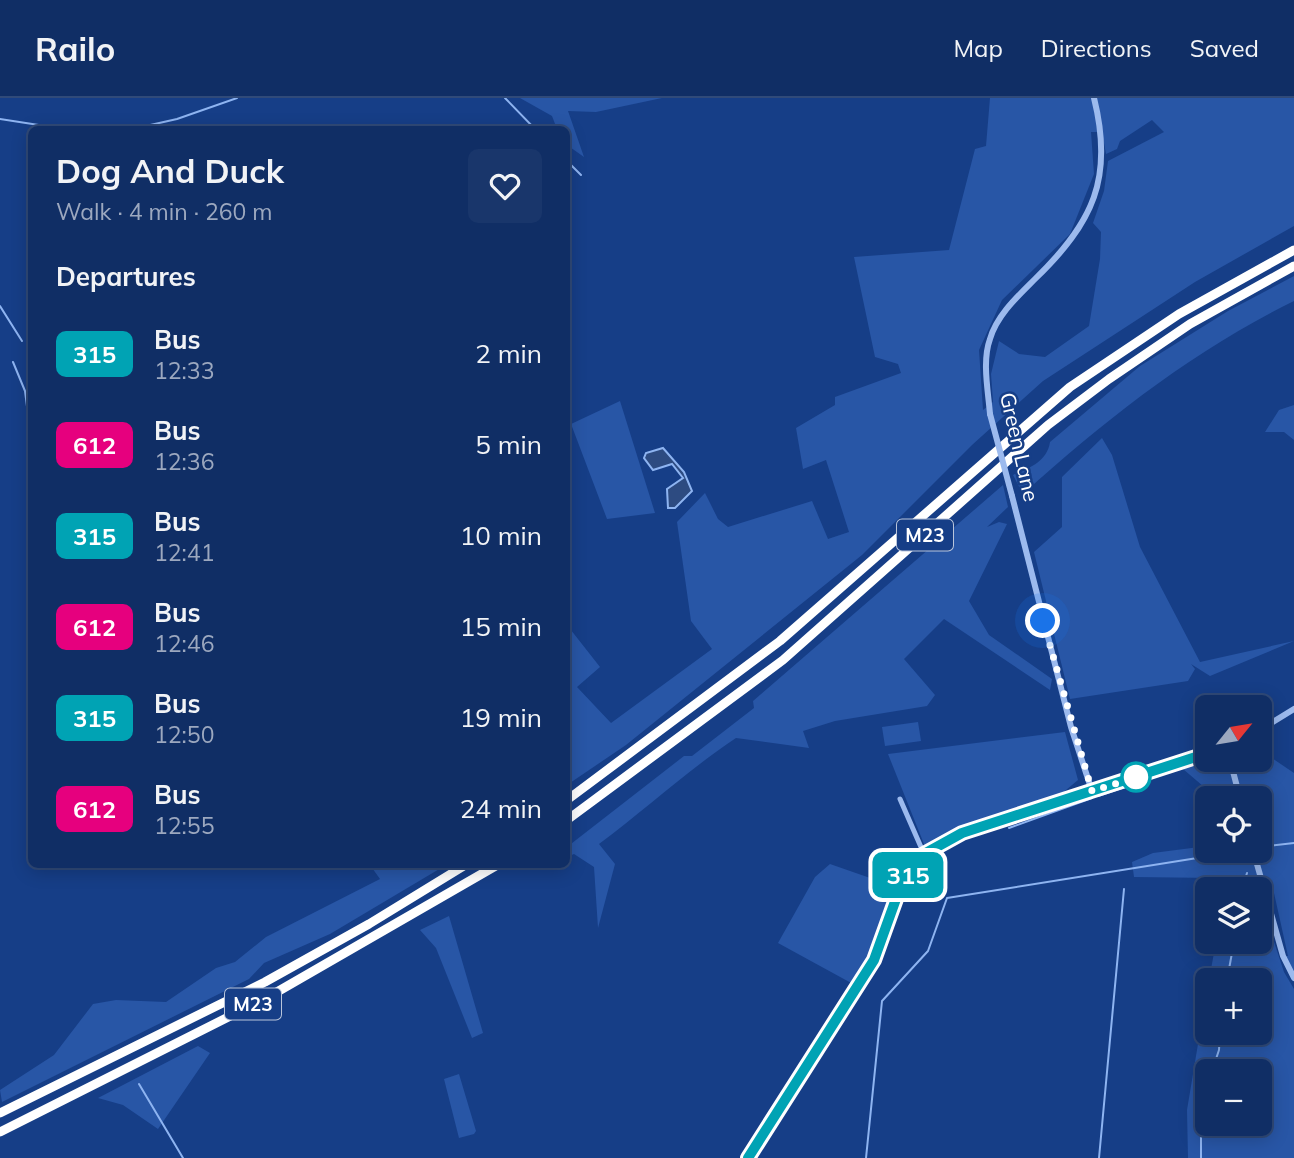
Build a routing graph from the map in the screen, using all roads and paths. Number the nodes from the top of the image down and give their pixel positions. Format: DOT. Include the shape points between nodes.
graph roads {
  1 [pos="1094,98"];
  2 [pos="1294,250"];
  3 [pos="1294,266"];
  4 [pos="1294,709"];
  5 [pos="1272,723"];
  6 [pos="1195,757"];
  7 [pos="1092,791"];
  8 [pos="570,798"];
  9 [pos="900,799"];
  10 [pos="570,818"];
  11 [pos="924,854"];
  12 [pos="1257,863"];
  13 [pos="460,868"];
  14 [pos="492,868"];
  15 [pos="1294,978"];
  16 [pos="0,1113"];
  17 [pos="0,1132"];
  18 [pos="747,1158"];
  1 -- 7 [label="street, Green Lane, bridge" via="1103,157 1101,183 1064,251 1009,304 989,338 987,372 990,414 1071,727"];
  2 -- 8 [label="highway, M23" via="1180,314 1070,387 780,642"];
  3 -- 10 [label="highway, M23" via="1190,324 1109,379 1038,434 783,660"];
  4 -- 5 [label="street"];
  6 -- 7 [label="street"];
  7 -- 11 [label="street" via="962,833"];
  9 -- 11 [label="street"];
  11 -- 18 [label="street" via="901,885 874,960"];
  12 -- 15 [label="street" via="1283,956"];
  13 -- 16 [label="highway, M23" via="265,982"];
  14 -- 17 [label="highway, M23" via="270,996"];
}
